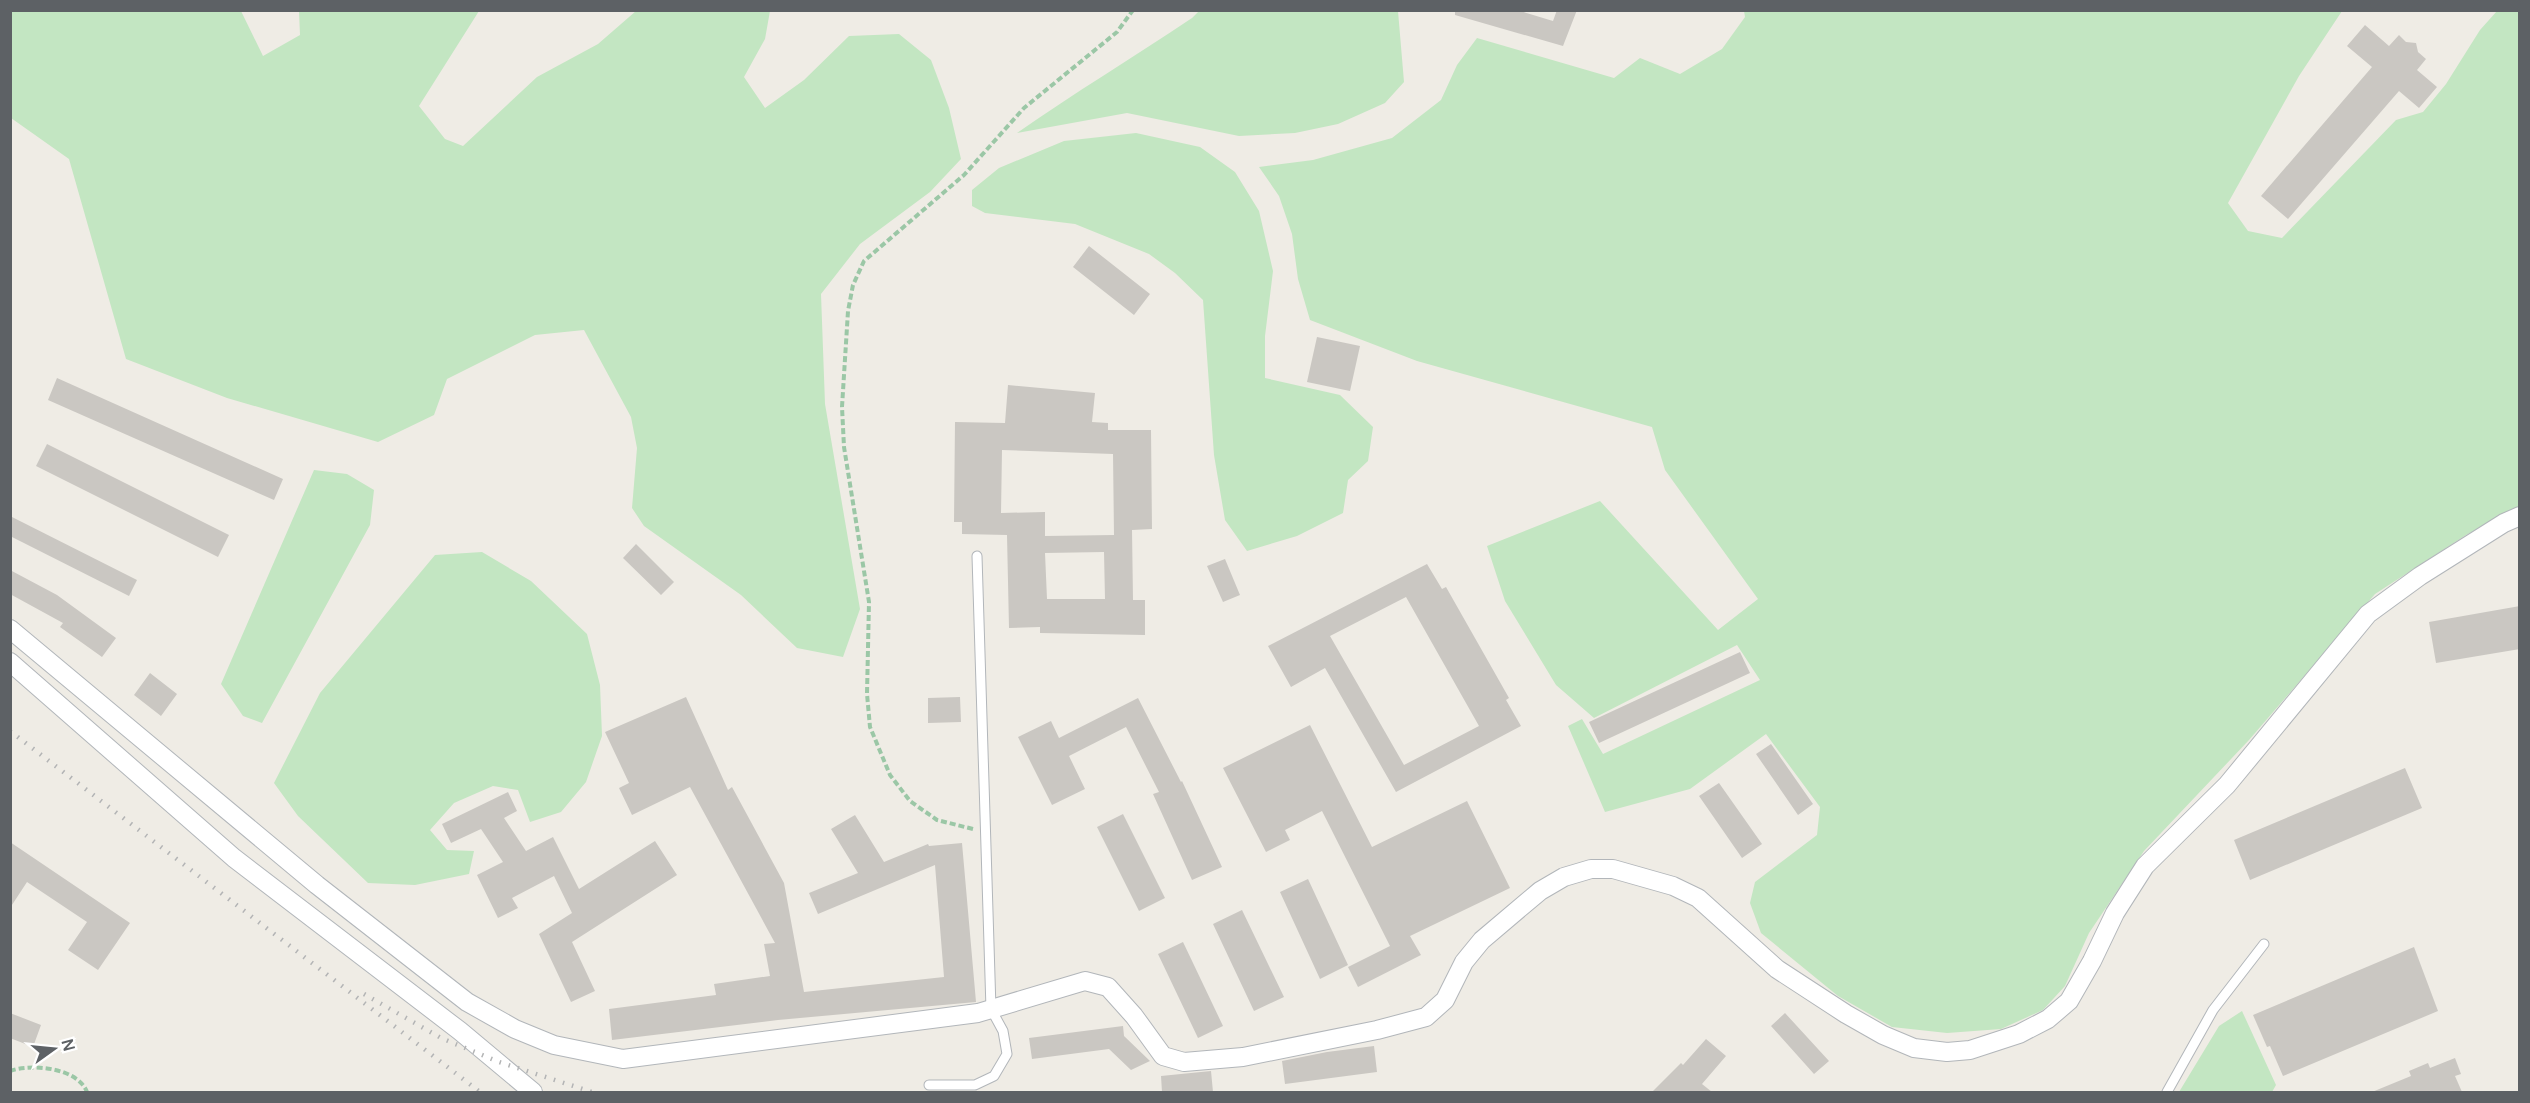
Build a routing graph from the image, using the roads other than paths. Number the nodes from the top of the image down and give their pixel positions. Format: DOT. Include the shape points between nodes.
graph roads {
  1 [pos="2520,516"];
  2 [pos="977,556"];
  3 [pos="10,629"];
  4 [pos="10,662"];
  5 [pos="2264,944"];
  6 [pos="991,1009"];
  7 [pos="929,1085"];
  8 [pos="533,1092"];
  9 [pos="2167,1092"];
  1 -- 6 [label="street" via="2420,576 2368,614 2227,785 2145,866 2115,913 2069,1001 2048,1019 1999,1042 1947,1052 1914,1048 1883,1035 1777,969 1698,898 1673,886 1613,869 1590,869 1564,877 1540,891 1482,940 1464,962 1445,1000 1426,1017 1377,1030 1243,1056 1184,1062 1163,1056 1108,987 1085,981"];
  2 -- 6 [label="lane"];
  3 -- 6 [label="street" via="317,885 467,1002 554,1045 624,1059"];
  4 -- 8 [label="street" via="234,858 460,1031"];
  5 -- 9 [label="lane" via="2213,1010"];
  6 -- 7 [label="lane" via="1004,1031 1007,1054 994,1076 975,1085"];
}
